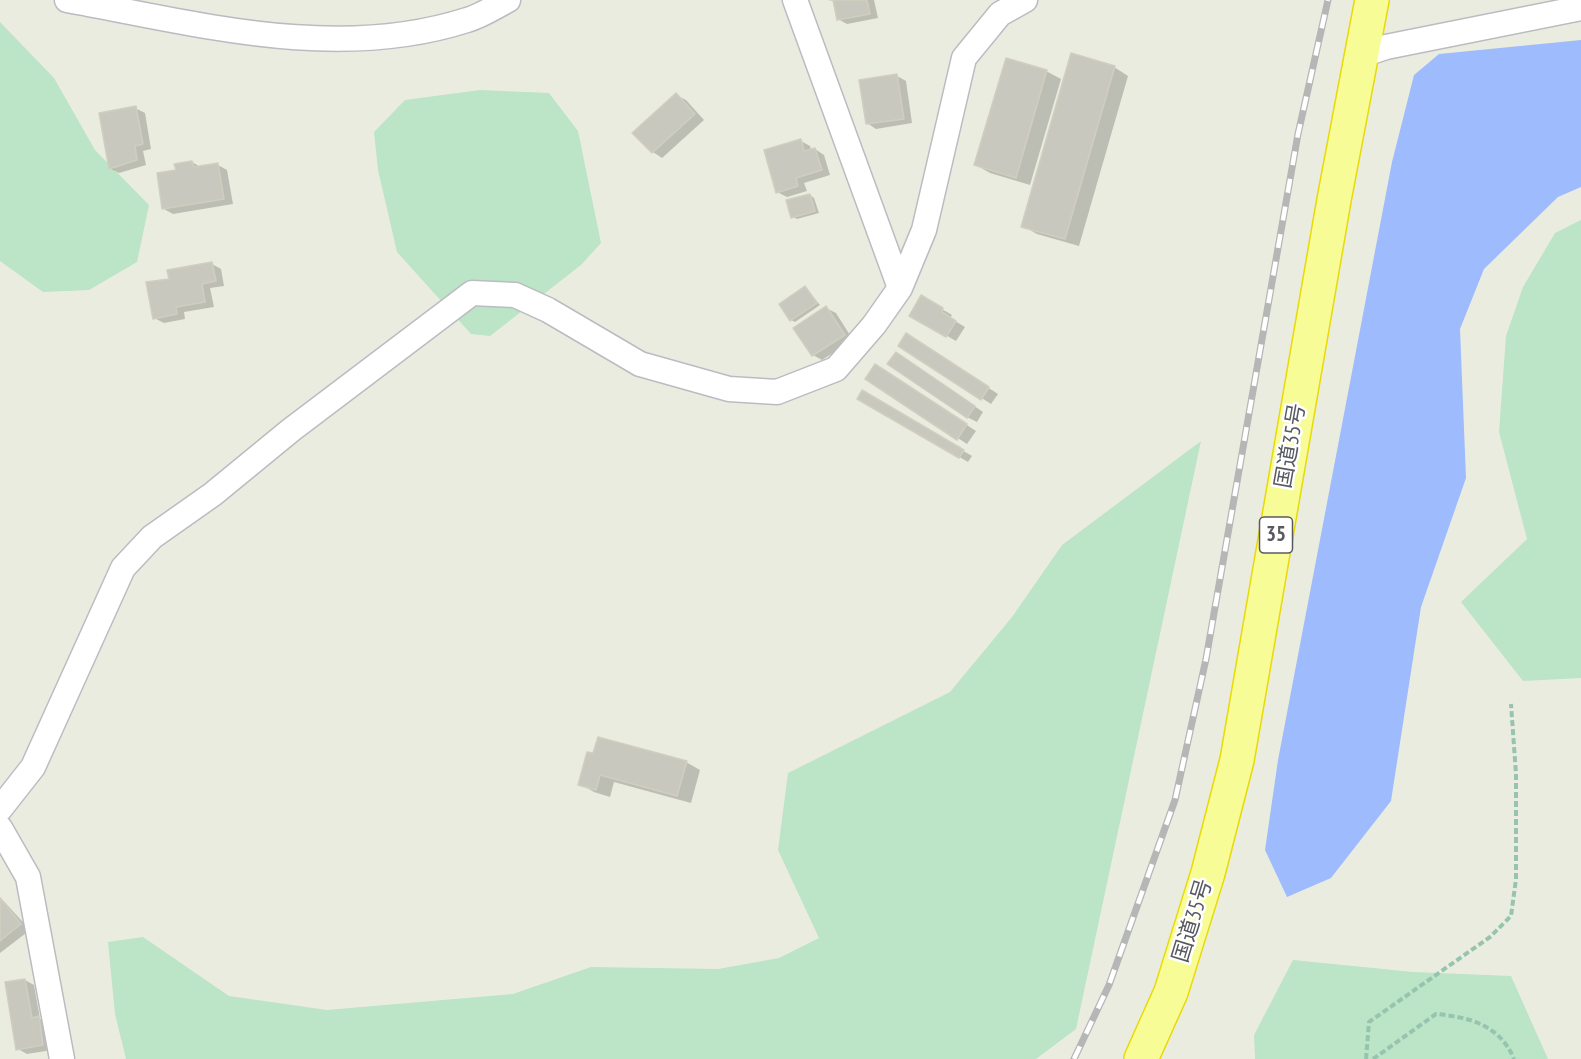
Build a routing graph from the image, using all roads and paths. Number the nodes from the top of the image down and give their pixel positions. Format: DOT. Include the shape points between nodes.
graph roads {
  1 [pos="67,0"];
  2 [pos="508,0"];
  3 [pos="795,0"];
  4 [pos="1025,0"];
  5 [pos="1372,0"];
  6 [pos="1581,8"];
  7 [pos="1362,55"];
  8 [pos="900,288"];
  9 [pos="1511,704"];
  10 [pos="0,809"];
  11 [pos="0,828"];
  12 [pos="62,1059"];
  13 [pos="1141,1059"];
  14 [pos="1366,1059"];
  15 [pos="1373,1059"];
  16 [pos="1514,1059"];
  1 -- 2 [label="street" via="235,31 314,40 390,38 469,20"];
  3 -- 8 [label="street"];
  4 -- 8 [label="street" via="1000,14 964,58 924,230"];
  5 -- 7 [label="highway, 国道35号 / 35"];
  6 -- 7 [label="street"];
  7 -- 13 [label="highway, 国道35号 / 35" via="1237,760 1208,873 1171,992"];
  8 -- 10 [label="street" via="836,369 777,392 729,389 640,364 515,295 472,293 152,537 123,568 33,767"];
  9 -- 14 [label="path" via="1516,774 1511,916 1490,937 1369,1022"];
  11 -- 12 [label="street" via="28,877"];
  15 -- 16 [label="path" via="1436,1014 1488,1025"];
}
